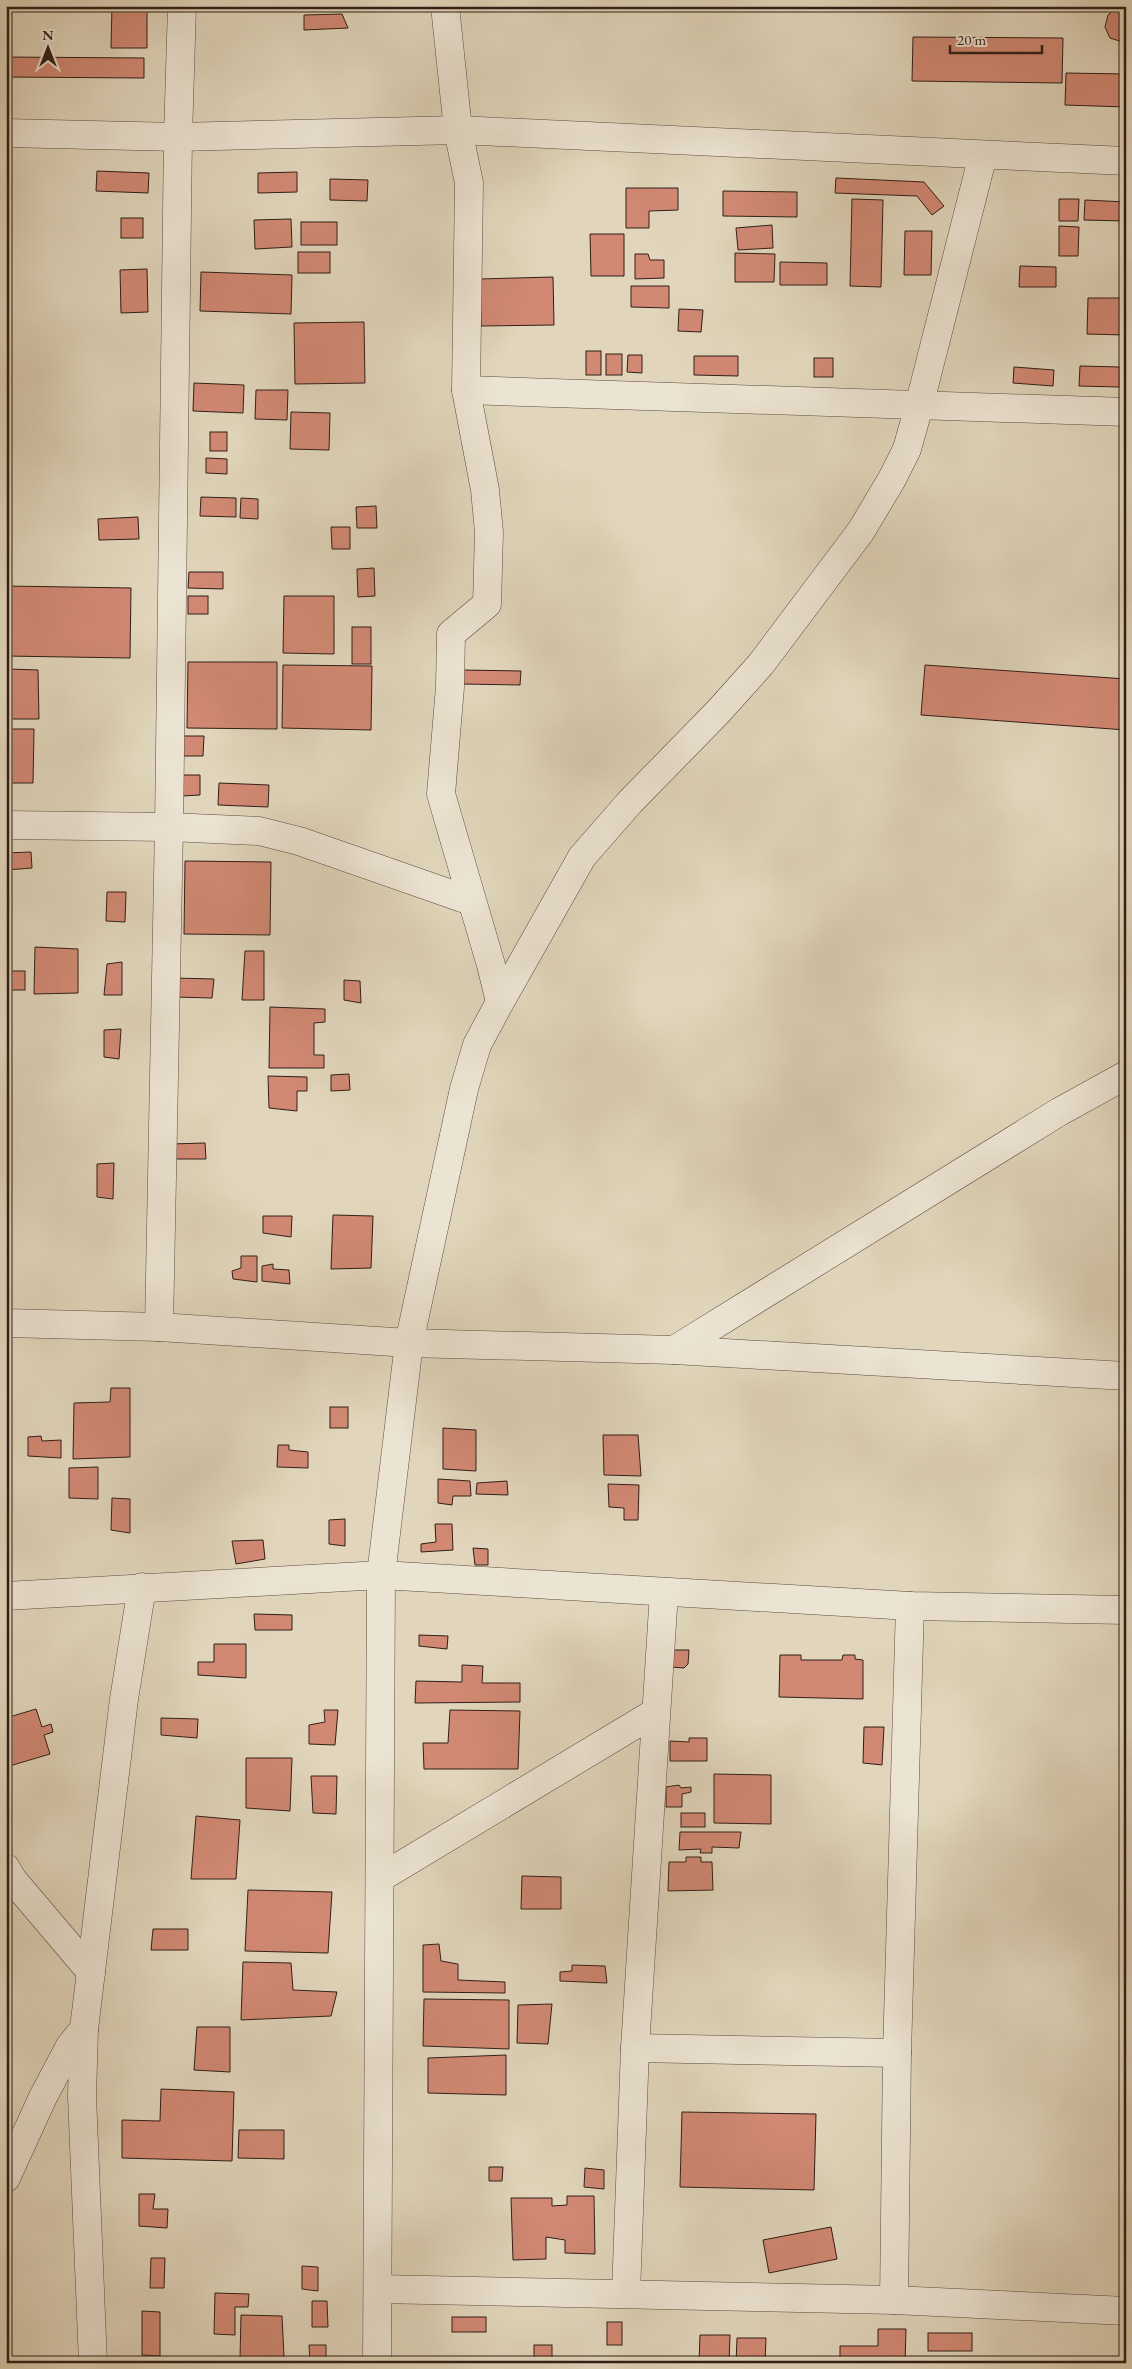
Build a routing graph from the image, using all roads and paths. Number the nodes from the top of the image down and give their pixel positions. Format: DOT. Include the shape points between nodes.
graph roads {
  1 [pos="182,6"];
  2 [pos="444,6"];
  3 [pos="458,130"];
  4 [pos="6,133"];
  5 [pos="178,138"];
  6 [pos="983,155"];
  7 [pos="1126,161"];
  8 [pos="466,390"];
  9 [pos="919,406"];
  10 [pos="1126,412"];
  11 [pos="6,825"];
  12 [pos="169,826"];
  13 [pos="471,901"];
  14 [pos="500,1002"];
  15 [pos="1126,1075"];
  16 [pos="6,1323"];
  17 [pos="159,1327"];
  18 [pos="408,1343"];
  19 [pos="674,1350"];
  20 [pos="1126,1376"];
  21 [pos="381,1575"];
  22 [pos="142,1587"];
  23 [pos="664,1592"];
  24 [pos="6,1596"];
  25 [pos="910,1606"];
  26 [pos="1126,1610"];
  27 [pos="656,1712"];
  28 [pos="6,1868"];
  29 [pos="380,1878"];
  30 [pos="91,1972"];
  31 [pos="84,2030"];
  32 [pos="635,2048"];
  33 [pos="897,2054"];
  34 [pos="6,2178"];
  35 [pos="378,2289"];
  36 [pos="626,2293"];
  37 [pos="894,2300"];
  38 [pos="1126,2311"];
  39 [pos="93,2363"];
  40 [pos="377,2363"];
  1 -- 5 [label="street"];
  2 -- 3 [label="street"];
  3 -- 5 [label="street"];
  3 -- 6 [label="street"];
  3 -- 8 [label="street" via="469,183"];
  4 -- 5 [label="street"];
  5 -- 12 [label="street"];
  6 -- 7 [label="street"];
  6 -- 9 [label="street"];
  8 -- 9 [label="street"];
  8 -- 13 [label="street" via="485,490 489,532 487,604 451,634 441,794"];
  9 -- 10 [label="street"];
  9 -- 14 [label="street" via="907,449 861,531 761,664 582,857"];
  11 -- 12 [label="street"];
  12 -- 13 [label="street" via="259,831 281,836"];
  12 -- 17 [label="street"];
  13 -- 14 [label="street"];
  14 -- 18 [label="street" via="477,1045 464,1089"];
  15 -- 19 [label="street" via="1059,1112"];
  16 -- 17 [label="street"];
  17 -- 18 [label="street"];
  18 -- 19 [label="street"];
  18 -- 21 [label="street"];
  19 -- 20 [label="street"];
  21 -- 22 [label="street"];
  21 -- 23 [label="street"];
  21 -- 29 [label="street"];
  22 -- 24 [label="street"];
  22 -- 30 [label="street" via="124,1700"];
  23 -- 25 [label="street"];
  23 -- 27 [label="street"];
  25 -- 26 [label="street"];
  25 -- 33 [label="street"];
  27 -- 29 [label="street"];
  27 -- 32 [label="street"];
  28 -- 30 [label="street"];
  29 -- 35 [label="street"];
  30 -- 31 [label="street"];
  31 -- 34 [label="street" via="70,2046 43,2097"];
  31 -- 39 [label="street" via="82,2096"];
  32 -- 33 [label="street"];
  32 -- 36 [label="street"];
  33 -- 37 [label="street"];
  35 -- 36 [label="street"];
  35 -- 40 [label="street"];
  36 -- 37 [label="street"];
  37 -- 38 [label="street"];
}
